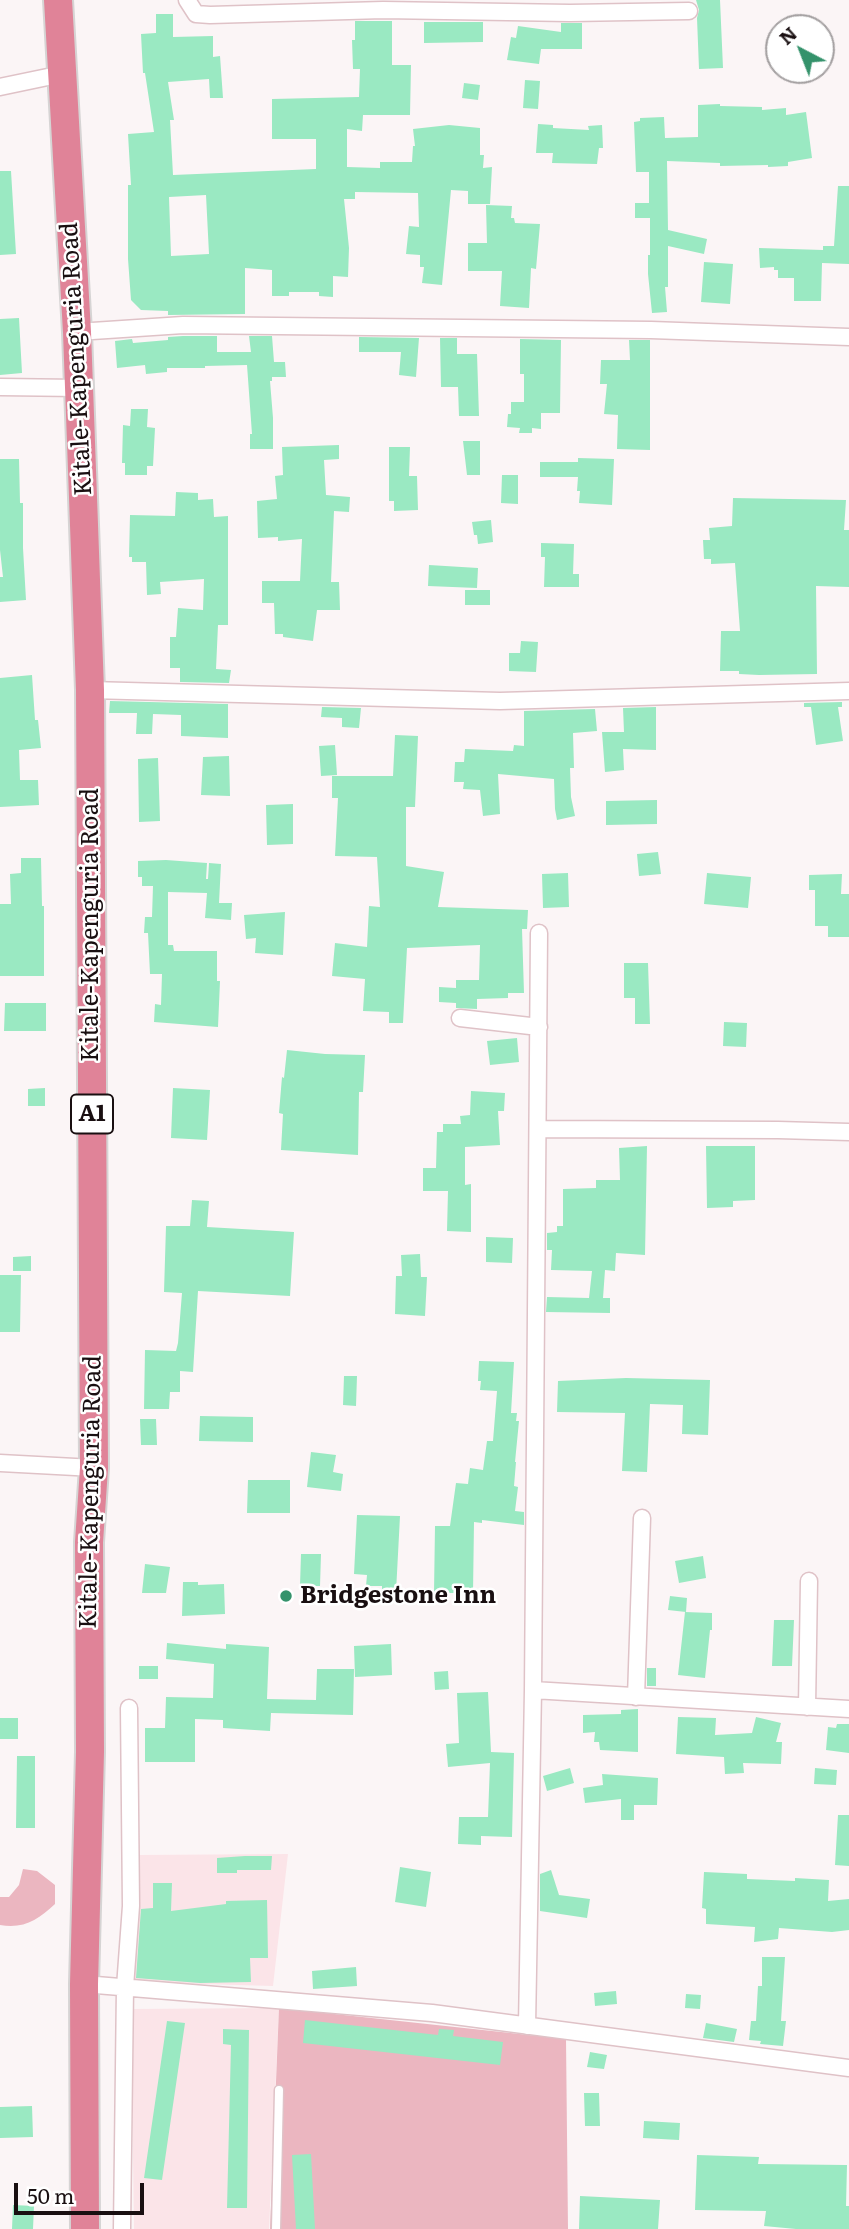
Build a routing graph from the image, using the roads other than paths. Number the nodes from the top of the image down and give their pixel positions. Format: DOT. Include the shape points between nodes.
graph roads {
  1 [pos="58,0"];
  2 [pos="187,0"];
  3 [pos="689,11"];
  4 [pos="62,74"];
  5 [pos="0,87"];
  6 [pos="77,332"];
  7 [pos="849,337"];
  8 [pos="0,387"];
  9 [pos="79,388"];
  10 [pos="90,690"];
  11 [pos="849,691"];
  12 [pos="539,933"];
  13 [pos="460,1018"];
  14 [pos="539,1027"];
  15 [pos="538,1129"];
  16 [pos="849,1132"];
  17 [pos="0,1463"];
  18 [pos="94,1468"];
  19 [pos="642,1518"];
  20 [pos="809,1581"];
  21 [pos="533,1690"];
  22 [pos="636,1696"];
  23 [pos="807,1707"];
  24 [pos="129,1708"];
  25 [pos="849,1709"];
  26 [pos="84,1984"];
  27 [pos="125,1987"];
  28 [pos="527,2026"];
  29 [pos="849,2068"];
  30 [pos="279,2090"];
  31 [pos="86,2229"];
  32 [pos="122,2229"];
  33 [pos="276,2229"];
  1 -- 4 [label="highway, Kitale-Kapenguria Road / A1"];
  2 -- 3 [label="street" via="197,14 210,15 383,10"];
  4 -- 5 [label="street"];
  4 -- 6 [label="highway, Kitale-Kapenguria Road / A1"];
  6 -- 7 [label="street" via="183,325"];
  6 -- 9 [label="highway, Kitale-Kapenguria Road / A1"];
  8 -- 9 [label="street"];
  9 -- 10 [label="highway, Kitale-Kapenguria Road / A1"];
  10 -- 11 [label="street" via="500,701"];
  10 -- 18 [label="highway, Kitale-Kapenguria Road / A1"];
  12 -- 14 [label="street"];
  13 -- 14 [label="street"];
  14 -- 15 [label="street"];
  15 -- 16 [label="street"];
  15 -- 21 [label="street"];
  17 -- 18 [label="street"];
  18 -- 26 [label="highway, Kitale-Kapenguria Road / A1" via="89,1542"];
  19 -- 22 [label="street"];
  20 -- 23 [label="street"];
  21 -- 22 [label="street"];
  21 -- 28 [label="street"];
  22 -- 23 [label="street"];
  23 -- 25 [label="street"];
  24 -- 27 [label="street" via="131,1906"];
  26 -- 27 [label="street"];
  26 -- 31 [label="highway, Kitale-Kapenguria Road / A1"];
  27 -- 28 [label="street" via="432,2013"];
  27 -- 32 [label="street"];
  28 -- 29 [label="street"];
  30 -- 33 [label="lane"];
}
